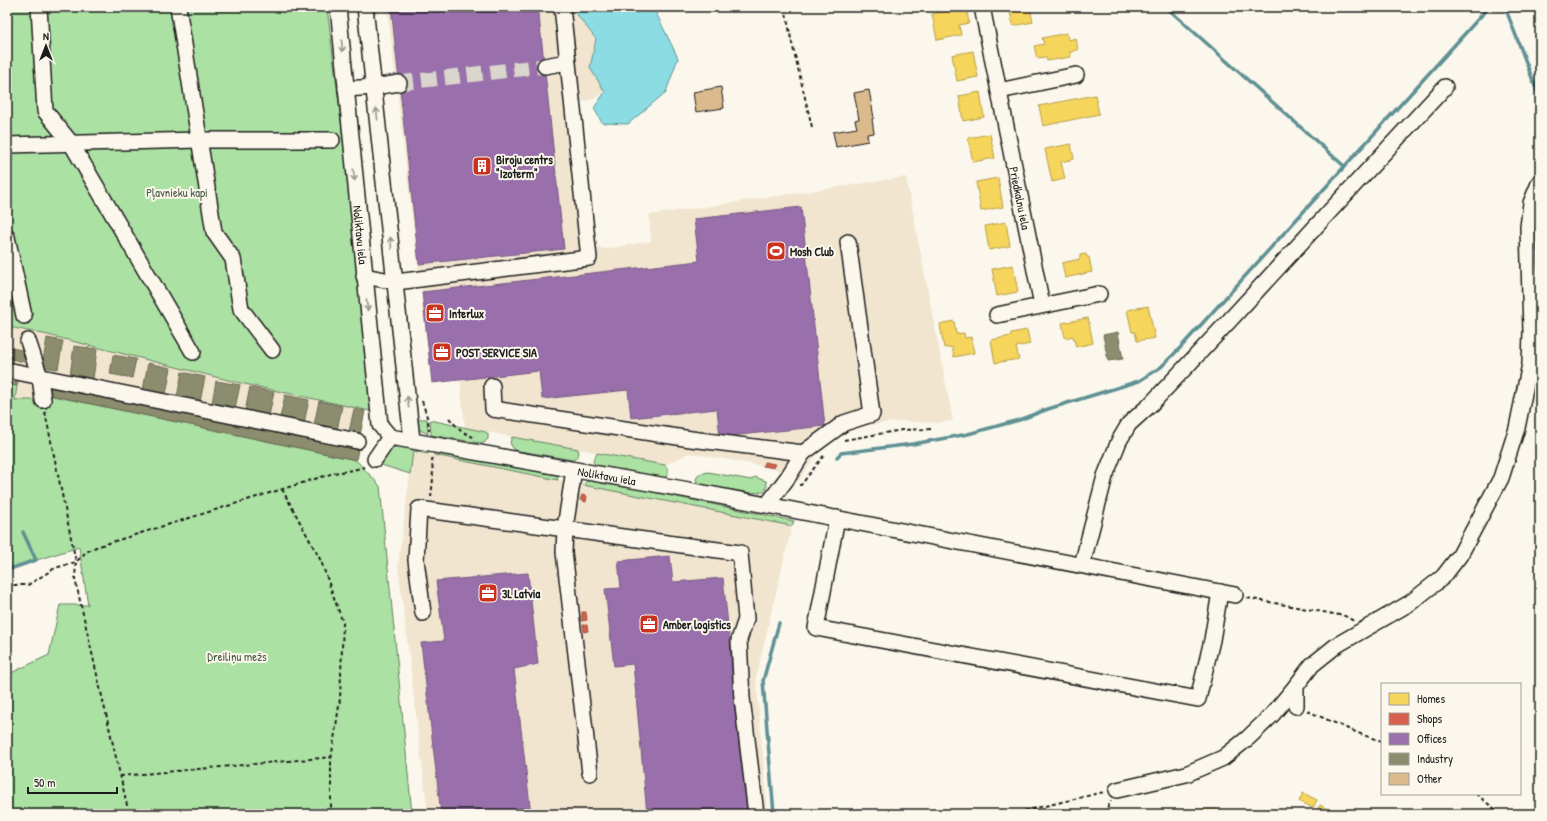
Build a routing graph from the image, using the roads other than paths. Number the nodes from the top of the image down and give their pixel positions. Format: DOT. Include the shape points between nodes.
graph roads {
  1 [pos="39,7"];
  2 [pos="178,7"];
  3 [pos="338,7"];
  4 [pos="365,7"];
  5 [pos="562,7"];
  6 [pos="982,7"];
  7 [pos="567,62"];
  8 [pos="545,66"];
  9 [pos="1076,74"];
  10 [pos="400,83"];
  11 [pos="1445,87"];
  12 [pos="374,88"];
  13 [pos="346,89"];
  14 [pos="999,91"];
  15 [pos="199,140"];
  16 [pos="332,140"];
  17 [pos="71,143"];
  18 [pos="7,145"];
  19 [pos="1540,181"];
  20 [pos="7,237"];
  21 [pos="848,242"];
  22 [pos="364,276"];
  23 [pos="396,282"];
  24 [pos="1099,294"];
  25 [pos="1042,305"];
  26 [pos="998,315"];
  27 [pos="24,316"];
  28 [pos="28,341"];
  29 [pos="272,350"];
  30 [pos="192,352"];
  31 [pos="7,370"];
  32 [pos="40,377"];
  33 [pos="492,386"];
  34 [pos="43,400"];
  35 [pos="390,437"];
  36 [pos="412,440"];
  37 [pos="357,442"];
  38 [pos="803,453"];
  39 [pos="375,459"];
  40 [pos="574,470"];
  41 [pos="767,505"];
  42 [pos="837,518"];
  43 [pos="565,528"];
  44 [pos="1082,566"];
  45 [pos="1220,592"];
  46 [pos="1235,595"];
  47 [pos="423,613"];
  48 [pos="1296,686"];
  49 [pos="1296,706"];
  50 [pos="590,773"];
  51 [pos="1117,790"];
  52 [pos="756,814"];
  1 -- 17 [label="street" via="45,111"];
  2 -- 15 [label="street"];
  3 -- 13 [label="street, Noliktavu iela, one-way"];
  4 -- 12 [label="street"];
  5 -- 7 [label="street"];
  6 -- 14 [label="street, Priedkalnu iela"];
  7 -- 8 [label="street"];
  7 -- 23 [label="street" via="589,258"];
  9 -- 14 [label="street"];
  10 -- 12 [label="street"];
  11 -- 44 [label="street" via="1230,322 1129,424 1105,476"];
  12 -- 13 [label="street"];
  23 -- 12 [label="street, one-way"];
  13 -- 22 [label="street, Noliktavu iela, one-way"];
  14 -- 25 [label="street, Priedkalnu iela"];
  15 -- 16 [label="street"];
  15 -- 17 [label="street"];
  15 -- 29 [label="street" via="214,232 233,259 241,309"];
  17 -- 18 [label="street"];
  17 -- 30 [label="street"];
  19 -- 48 [label="street" via="1531,203 1528,227 1530,364 1517,428 1500,478 1460,555 1443,577 1410,603 1337,646 1312,665"];
  20 -- 27 [label="street"];
  21 -- 38 [label="street" via="872,414 844,423"];
  22 -- 23 [label="street"];
  22 -- 35 [label="street, Noliktavu iela, one-way" via="380,425"];
  36 -- 23 [label="street, one-way"];
  24 -- 25 [label="street"];
  25 -- 26 [label="street"];
  28 -- 32 [label="street"];
  31 -- 32 [label="street"];
  32 -- 34 [label="street"];
  32 -- 37 [label="street"];
  33 -- 38 [label="street" via="493,409"];
  35 -- 36 [label="street, Noliktavu iela"];
  35 -- 39 [label="street"];
  36 -- 40 [label="street, Noliktavu iela"];
  38 -- 41 [label="street"];
  40 -- 41 [label="street, Noliktavu iela"];
  40 -- 43 [label="street"];
  41 -- 42 [label="street, Noliktavu iela"];
  42 -- 44 [label="street, Noliktavu iela"];
  42 -- 45 [label="street" via="816,628 1198,699"];
  43 -- 47 [label="street" via="419,509 416,560"];
  43 -- 50 [label="street" via="564,552"];
  43 -- 52 [label="street" via="740,553 746,619 739,640 742,698"];
  44 -- 45 [label="street, Noliktavu iela"];
  45 -- 46 [label="street, Noliktavu iela"];
  48 -- 49 [label="street"];
  48 -- 51 [label="street" via="1248,738 1222,758 1186,774"];
}
